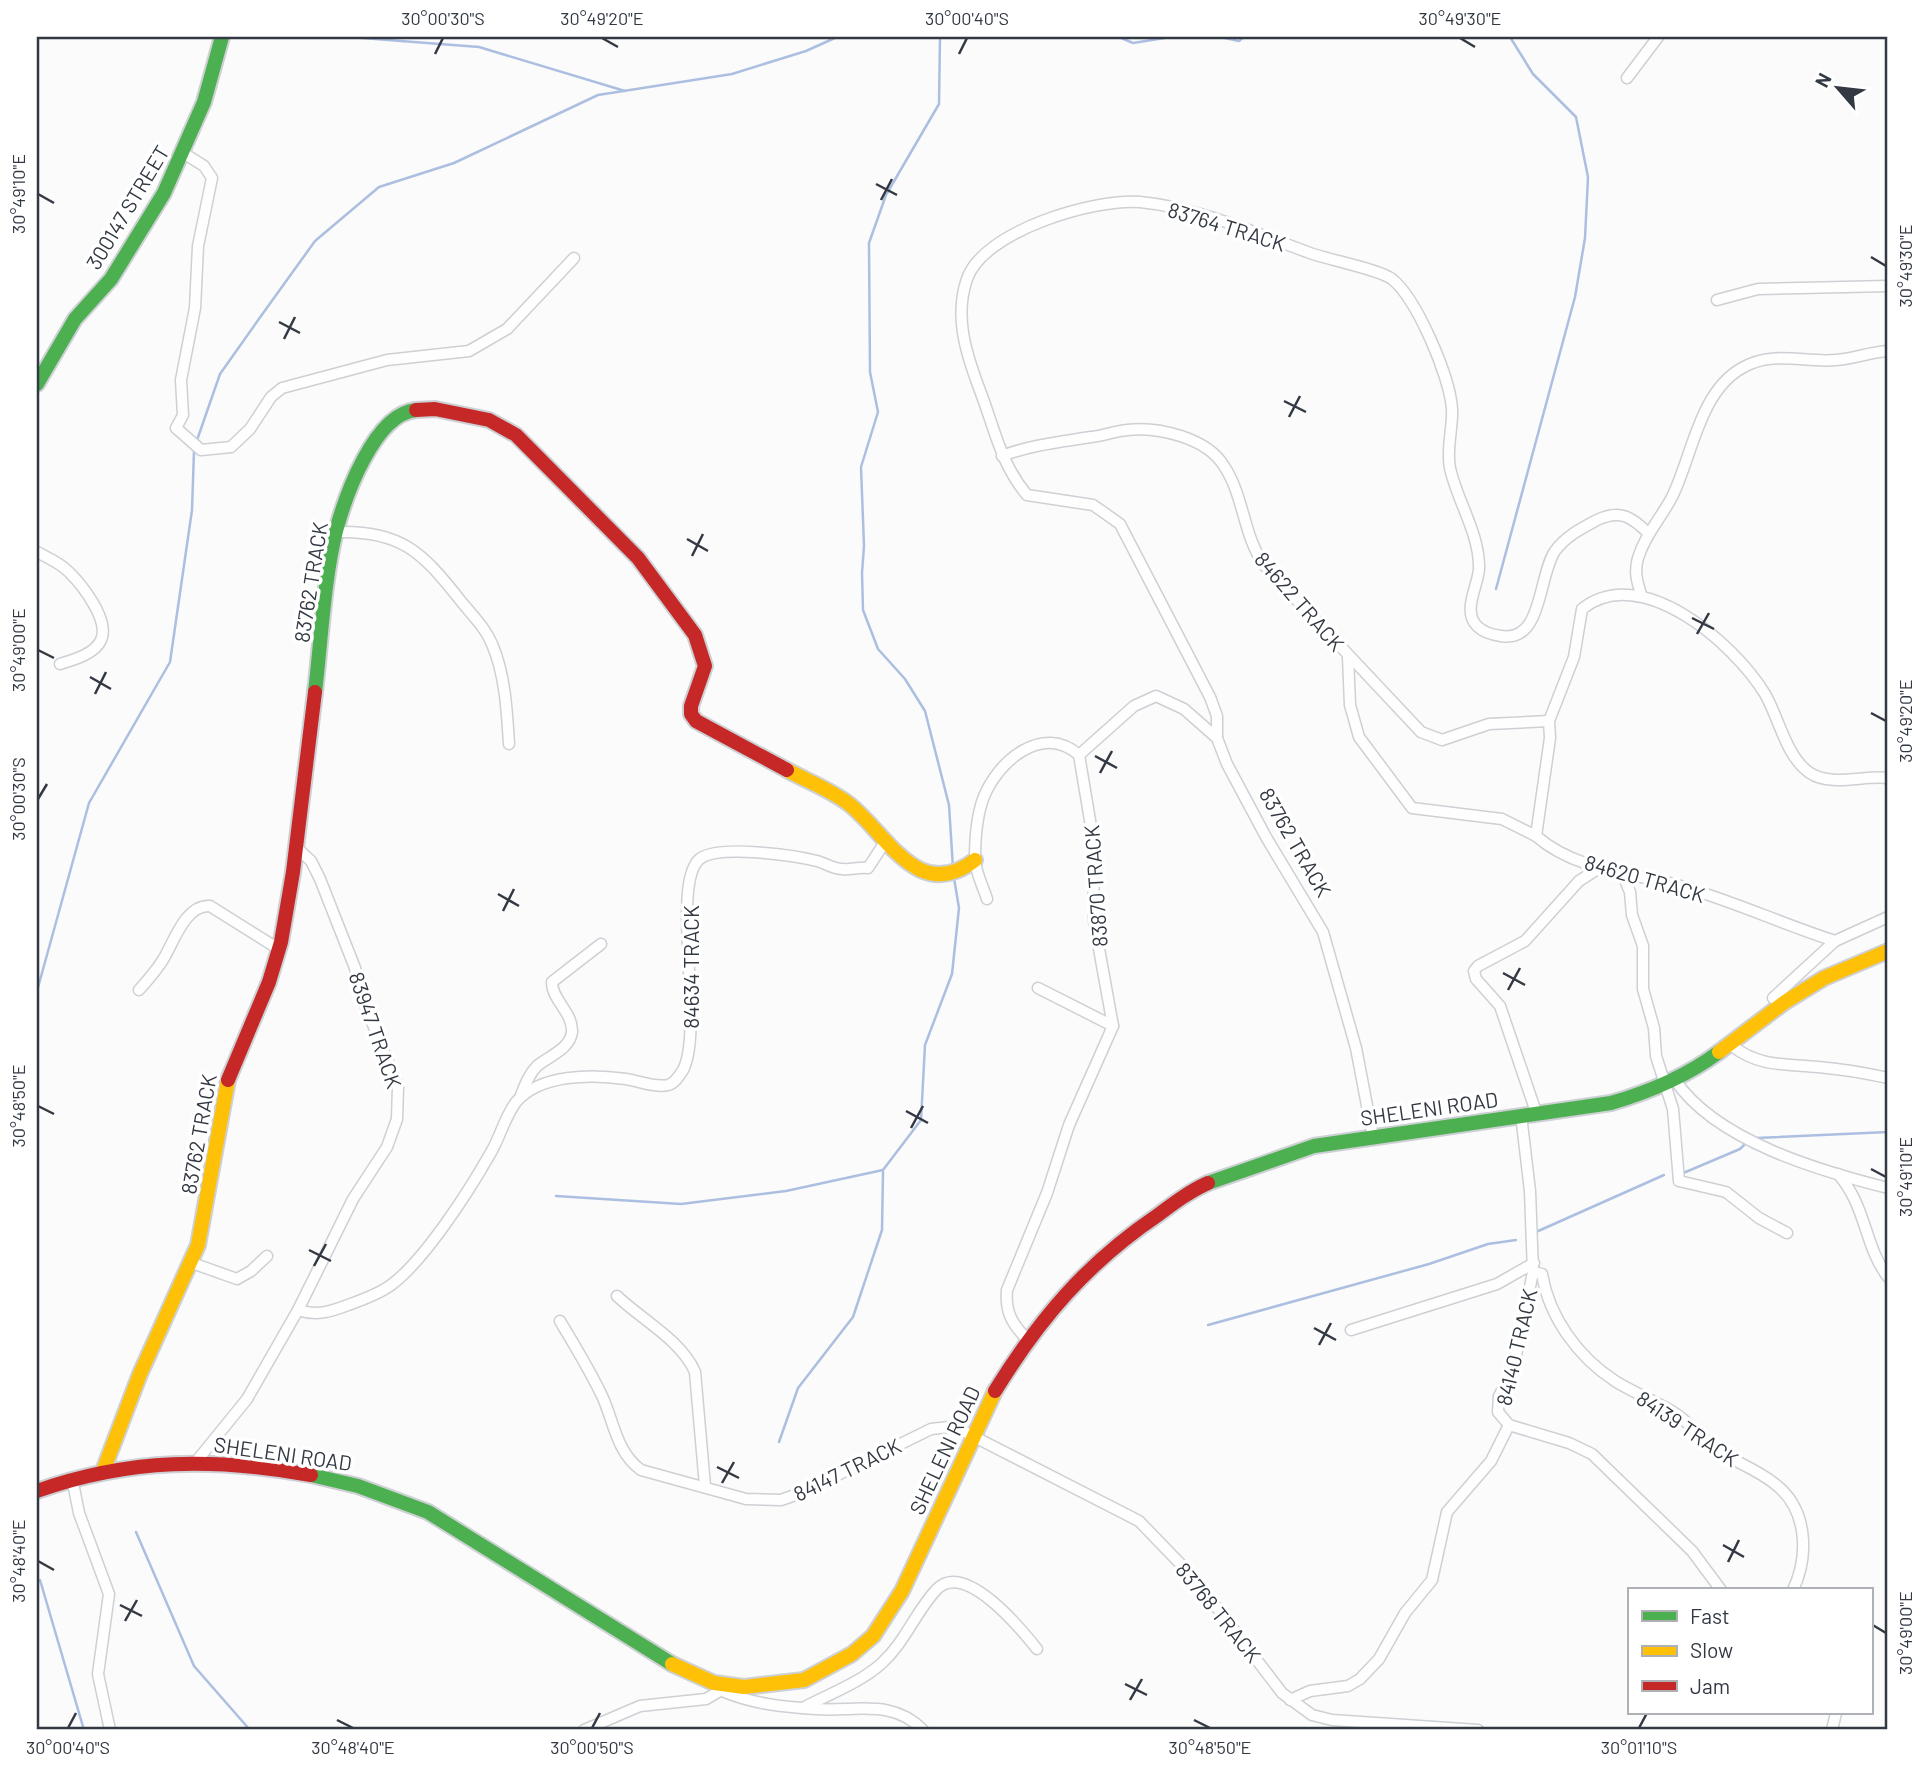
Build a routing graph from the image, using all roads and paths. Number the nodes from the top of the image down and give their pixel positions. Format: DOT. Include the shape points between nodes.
graph roads {
  1 [pos="222,37"];
  2 [pos="1658,37"];
  3 [pos="1627,78"];
  4 [pos="184,154"];
  5 [pos="574,258"];
  6 [pos="1888,286"];
  7 [pos="1717,300"];
  8 [pos="1888,351"];
  9 [pos="37,384"];
  10 [pos="1002,456"];
  11 [pos="336,532"];
  12 [pos="1648,533"];
  13 [pos="37,552"];
  14 [pos="1641,594"];
  15 [pos="1348,657"];
  16 [pos="60,664"];
  17 [pos="1549,721"];
  18 [pos="1217,738"];
  19 [pos="509,744"];
  20 [pos="1079,755"];
  21 [pos="1888,778"];
  22 [pos="1536,836"];
  23 [pos="885,842"];
  24 [pos="297,848"];
  25 [pos="975,860"];
  26 [pos="1599,868"];
  27 [pos="1622,873"];
  28 [pos="987,899"];
  29 [pos="1888,917"];
  30 [pos="1835,941"];
  31 [pos="601,944"];
  32 [pos="278,948"];
  33 [pos="1888,951"];
  34 [pos="1038,989"];
  35 [pos="139,990"];
  36 [pos="1773,998"];
  37 [pos="1113,1026"];
  38 [pos="1731,1045"];
  39 [pos="1888,1079"];
  40 [pos="1670,1083"];
  41 [pos="519,1099"];
  42 [pos="1536,1112"];
  43 [pos="1521,1115"];
  44 [pos="1373,1137"];
  45 [pos="1838,1174"];
  46 [pos="1888,1188"];
  47 [pos="1787,1233"];
  48 [pos="267,1256"];
  49 [pos="192,1264"];
  50 [pos="1536,1270"];
  51 [pos="1888,1277"];
  52 [pos="617,1296"];
  53 [pos="298,1310"];
  54 [pos="560,1321"];
  55 [pos="1351,1330"];
  56 [pos="1027,1339"];
  57 [pos="1509,1425"];
  58 [pos="973,1436"];
  59 [pos="195,1463"];
  60 [pos="103,1471"];
  61 [pos="72,1478"];
  62 [pos="705,1486"];
  63 [pos="37,1491"];
  64 [pos="1720,1588"];
  65 [pos="1794,1588"];
  66 [pos="1037,1649"];
  67 [pos="725,1688"];
  68 [pos="1290,1700"];
  69 [pos="803,1708"];
  70 [pos="110,1730"];
  71 [pos="584,1730"];
  72 [pos="922,1730"];
  73 [pos="1478,1730"];
  1 -- 4 [label="street, 300147 STREET" via="212,85"];
  2 -- 3 [label="street"];
  4 -- 5 [label="street" via="204,166 212,178 198,246 195,308 181,380 183,415 176,428 201,450 232,447 271,397 297,382 387,360 469,351 507,329"];
  4 -- 9 [label="street, 300147 STREET" via="147,225 108,283 82,309"];
  6 -- 7 [label="street" via="1758,289"];
  8 -- 12 [label="street" via="1839,360 1772,358 1753,362 1730,376 1710,404 1671,498"];
  10 -- 12 [label="street, 83764 TRACK" via="964,342 962,301 971,270 987,253 1031,226 1107,203 1140,202 1264,233 1384,275 1403,291 1423,322 1451,398 1449,464 1476,549 1479,568 1472,614 1484,631 1513,637 1525,631 1550,561 1566,538 1579,529 1618,513"];
  10 -- 15 [label="street, 84622 TRACK" via="1127,430 1143,429 1199,443 1216,455 1233,481 1264,565"];
  10 -- 18 [label="street, 83764 TRACK" via="1027,495 1093,505 1120,524 1205,687 1217,716"];
  11 -- 19 [label="street" via="382,535 415,549 485,628 500,673"];
  11 -- 23 [label="street, 83762 TRACK" via="358,468 383,429 400,415 435,409 475,416 505,428 638,558 695,635 705,666 691,706 696,721 848,803"];
  11 -- 24 [label="street, 83762 TRACK"];
  12 -- 14 [label="street" via="1636,570"];
  13 -- 16 [label="street" via="70,573 92,603 103,629 97,645"];
  14 -- 17 [label="street" via="1607,594 1583,609 1574,657"];
  14 -- 21 [label="street" via="1698,625 1751,674 1807,771 1825,779"];
  15 -- 17 [label="street, 84622 TRACK" via="1411,723 1435,740 1489,724"];
  15 -- 22 [label="street, 84620 TRACK" via="1350,705 1359,737 1412,808 1502,819"];
  17 -- 22 [label="street"];
  18 -- 20 [label="street, 83762 TRACK" via="1184,709 1156,696 1134,706"];
  18 -- 44 [label="street, 83762 TRACK" via="1266,837 1323,932 1356,1048"];
  20 -- 25 [label="street" via="1058,743 1031,744 1011,760 984,797"];
  20 -- 37 [label="street, 83870 TRACK" via="1093,838 1094,921"];
  22 -- 26 [label="street, 84620 TRACK"];
  23 -- 25 [label="street, 83762 TRACK" via="904,862 931,873 954,873"];
  23 -- 41 [label="street, 84634 TRACK" via="868,867 839,869 812,860 728,852 699,859 691,875 687,921 691,1042 681,1073 673,1083 661,1086 610,1076 559,1080 536,1087"];
  24 -- 32 [label="street, 83762 TRACK"];
  24 -- 53 [label="street, 83947 TRACK" via="320,879 398,1087 395,1131 353,1199"];
  25 -- 28 [label="street"];
  26 -- 27 [label="street, 84620 TRACK"];
  26 -- 42 [label="street" via="1579,881 1525,941 1474,971 1500,1006"];
  27 -- 30 [label="street, 84620 TRACK" via="1712,896"];
  27 -- 40 [label="street" via="1641,937 1643,989 1656,1056"];
  29 -- 30 [label="street"];
  30 -- 36 [label="street"];
  31 -- 41 [label="street" via="552,982 571,1022 570,1037 536,1068"];
  32 -- 35 [label="street" via="206,905 190,915"];
  32 -- 49 [label="street, 83762 TRACK" via="271,978 228,1080"];
  33 -- 38 [label="street, SHELENI ROAD" via="1824,978"];
  34 -- 37 [label="street"];
  37 -- 56 [label="street" via="1069,1125 1007,1290 1009,1317"];
  38 -- 39 [label="street" via="1772,1065 1819,1067"];
  38 -- 40 [label="street, SHELENI ROAD"];
  40 -- 42 [label="street, SHELENI ROAD" via="1611,1103"];
  40 -- 45 [label="street" via="1721,1122 1786,1156"];
  40 -- 47 [label="street" via="1679,1181 1726,1192"];
  41 -- 53 [label="street" via="489,1156 406,1272 390,1286 337,1310 314,1315"];
  42 -- 43 [label="street, SHELENI ROAD"];
  43 -- 44 [label="street, SHELENI ROAD"];
  43 -- 50 [label="street, 84140 TRACK"];
  44 -- 56 [label="street, SHELENI ROAD" via="1314,1146 1195,1189 1115,1244"];
  45 -- 46 [label="street"];
  45 -- 51 [label="street" via="1857,1201 1874,1252"];
  48 -- 49 [label="street" via="237,1279"];
  49 -- 60 [label="street, 83762 TRACK" via="140,1374"];
  50 -- 55 [label="street"];
  50 -- 57 [label="street, 84140 TRACK" via="1514,1370 1498,1404 1498,1412"];
  50 -- 65 [label="street, 84139 TRACK" via="1560,1323 1596,1366 1678,1415 1717,1450 1784,1492 1803,1534 1802,1566"];
  52 -- 62 [label="street" via="692,1364 698,1387"];
  53 -- 59 [label="street, 83947 TRACK" via="247,1399"];
  54 -- 62 [label="street, 84147 TRACK" via="597,1385 619,1443 634,1465"];
  56 -- 58 [label="street, SHELENI ROAD"];
  57 -- 64 [label="street, 84140 TRACK" via="1592,1454 1692,1551"];
  57 -- 68 [label="street" via="1491,1461 1447,1512 1432,1580 1405,1613 1394,1637 1356,1682"];
  58 -- 62 [label="street, 84147 TRACK" via="949,1427 930,1429 781,1500 746,1499"];
  58 -- 67 [label="street, SHELENI ROAD" via="902,1591 873,1636 852,1654 804,1680"];
  58 -- 68 [label="street, 83768 TRACK" via="1139,1521 1195,1579"];
  59 -- 60 [label="street, SHELENI ROAD"];
  59 -- 67 [label="street, SHELENI ROAD" via="309,1474 392,1495 428,1512 685,1672"];
  60 -- 61 [label="street, SHELENI ROAD"];
  61 -- 63 [label="street, SHELENI ROAD"];
  61 -- 70 [label="street" via="79,1513 109,1594 98,1674"];
  66 -- 69 [label="street" via="1000,1606 980,1592 943,1585 881,1664"];
  67 -- 69 [label="street" via="762,1705"];
  67 -- 71 [label="street" via="706,1699 640,1706"];
  68 -- 73 [label="street, 83768 TRACK" via="1312,1715 1332,1720"];
  69 -- 72 [label="street" via="881,1708 898,1713"];
}
